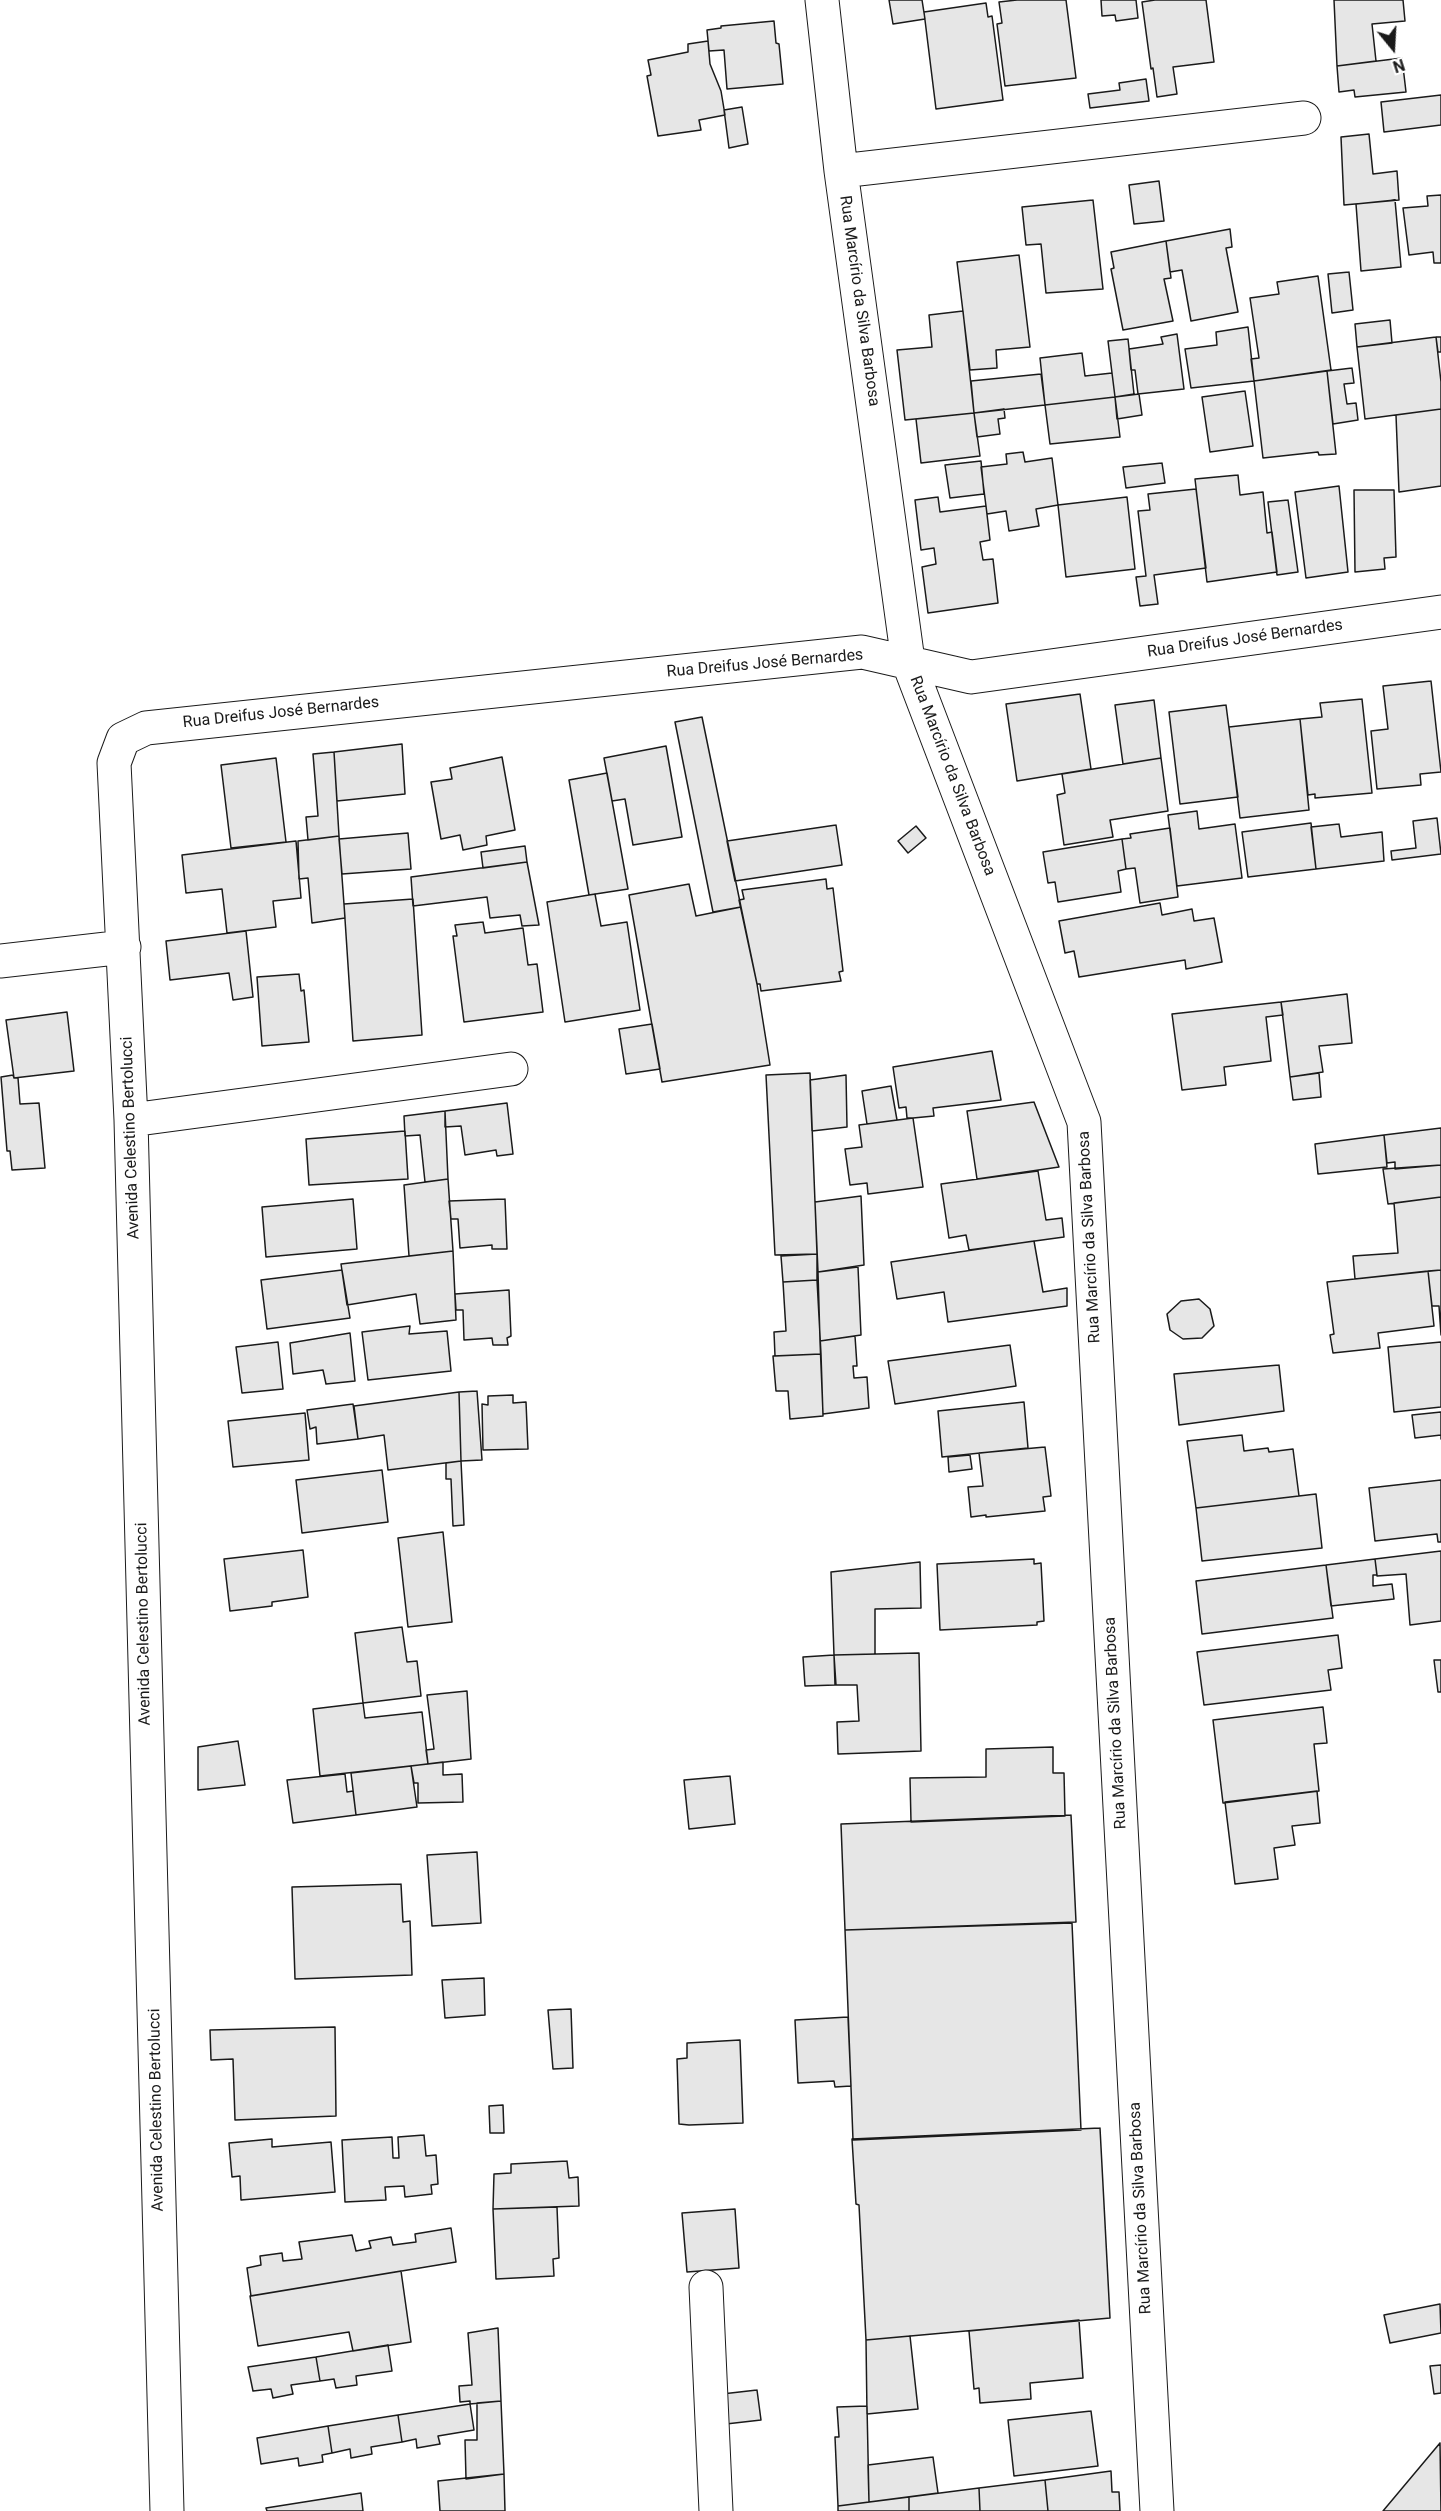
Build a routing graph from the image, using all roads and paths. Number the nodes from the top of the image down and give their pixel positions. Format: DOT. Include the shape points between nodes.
graph roads {
  1 [pos="822,0"];
  2 [pos="1304,118"];
  3 [pos="841,171"];
  4 [pos="1441,612"];
  5 [pos="908,661"];
  6 [pos="123,739"];
  7 [pos="124,947"];
  8 [pos="0,961"];
  9 [pos="511,1069"];
  10 [pos="131,1120"];
  11 [pos="706,2287"];
  12 [pos="167,2511"];
  13 [pos="716,2511"];
  14 [pos="1157,2511"];
  1 -- 3 [label="street, Rua Marcírio da Silva Barbosa"];
  2 -- 3 [label="street"];
  3 -- 5 [label="street, Rua Marcírio da Silva Barbosa"];
  4 -- 5 [label="street, Rua Dreifus José Bernardes" via="971,677"];
  5 -- 6 [label="street, Rua Dreifus José Bernardes" via="862,652 146,728"];
  5 -- 14 [label="street, Rua Marcírio da Silva Barbosa" via="1084,1122"];
  6 -- 7 [label="street, Avenida Celestino Bertolucci" via="114,763"];
  7 -- 8 [label="street"];
  7 -- 10 [label="street, Avenida Celestino Bertolucci"];
  9 -- 10 [label="street"];
  10 -- 12 [label="street, Avenida Celestino Bertolucci"];
  11 -- 13 [label="street"];
}
